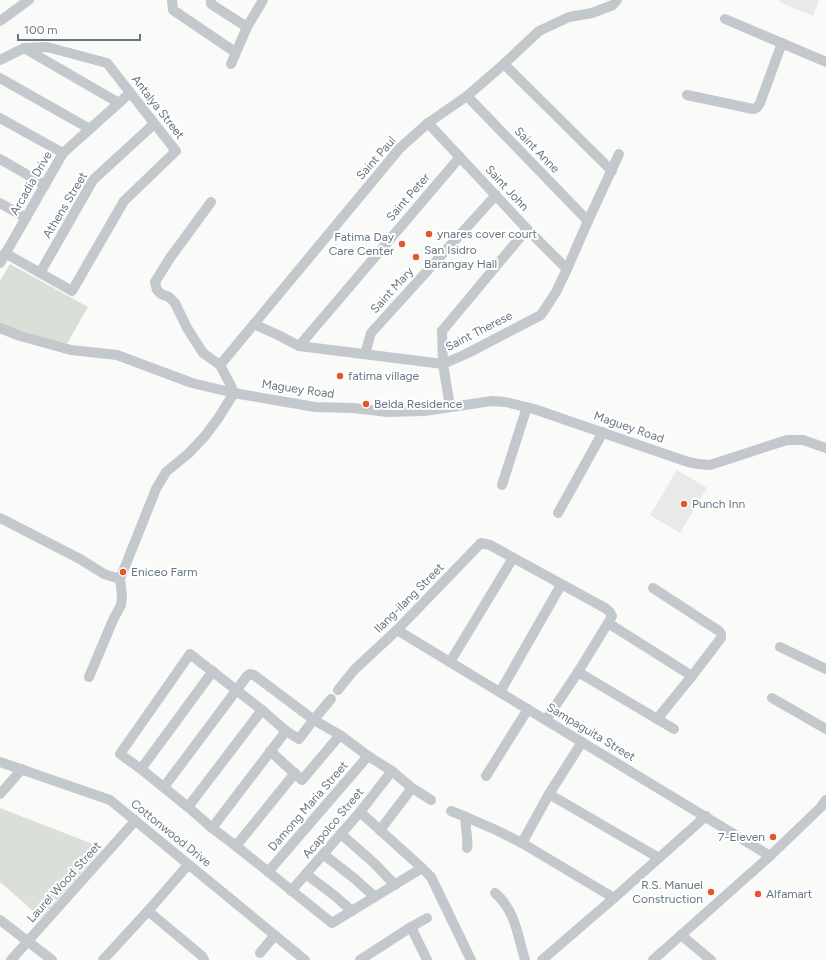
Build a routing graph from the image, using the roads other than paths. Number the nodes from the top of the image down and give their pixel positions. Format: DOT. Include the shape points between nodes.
graph roads {
  1 [pos="172,0"];
  2 [pos="211,0"];
  3 [pos="263,0"];
  4 [pos="617,0"];
  5 [pos="24,1"];
  6 [pos="725,19"];
  7 [pos="0,21"];
  8 [pos="248,27"];
  9 [pos="782,43"];
  10 [pos="24,48"];
  11 [pos="235,52"];
  12 [pos="0,60"];
  13 [pos="826,62"];
  14 [pos="231,64"];
  15 [pos="504,64"];
  16 [pos="0,78"];
  17 [pos="130,93"];
  18 [pos="687,95"];
  19 [pos="467,96"];
  20 [pos="119,103"];
  21 [pos="0,118"];
  22 [pos="428,123"];
  23 [pos="154,124"];
  24 [pos="90,129"];
  25 [pos="63,154"];
  26 [pos="619,154"];
  27 [pos="460,157"];
  28 [pos="0,159"];
  29 [pos="612,172"];
  30 [pos="45,185"];
  31 [pos="496,195"];
  32 [pos="211,202"];
  33 [pos="0,203"];
  34 [pos="26,218"];
  35 [pos="588,222"];
  36 [pos="528,229"];
  37 [pos="5,253"];
  38 [pos="0,263"];
  39 [pos="567,269"];
  40 [pos="40,273"];
  41 [pos="254,324"];
  42 [pos="0,328"];
  43 [pos="299,346"];
  44 [pos="365,354"];
  45 [pos="443,364"];
  46 [pos="220,365"];
  47 [pos="234,393"];
  48 [pos="450,407"];
  49 [pos="527,407"];
  50 [pos="603,432"];
  51 [pos="826,448"];
  52 [pos="502,485"];
  53 [pos="558,513"];
  54 [pos="0,518"];
  55 [pos="513,558"];
  56 [pos="120,579"];
  57 [pos="562,585"];
  58 [pos="653,588"];
  59 [pos="608,623"];
  60 [pos="397,630"];
  61 [pos="780,647"];
  62 [pos="450,662"];
  63 [pos="826,669"];
  64 [pos="213,671"];
  65 [pos="578,672"];
  66 [pos="692,676"];
  67 [pos="89,677"];
  68 [pos="237,690"];
  69 [pos="338,690"];
  70 [pos="500,692"];
  71 [pos="772,698"];
  72 [pos="331,699"];
  73 [pos="528,709"];
  74 [pos="262,710"];
  75 [pos="657,719"];
  76 [pos="314,720"];
  77 [pos="546,720"];
  78 [pos="674,729"];
  79 [pos="826,729"];
  80 [pos="286,731"];
  81 [pos="340,735"];
  82 [pos="582,742"];
  83 [pos="270,751"];
  84 [pos="368,756"];
  85 [pos="0,762"];
  86 [pos="22,769"];
  87 [pos="141,769"];
  88 [pos="392,771"];
  89 [pos="295,774"];
  90 [pos="486,776"];
  91 [pos="164,787"];
  92 [pos="412,788"];
  93 [pos="0,794"];
  94 [pos="550,794"];
  95 [pos="431,800"];
  96 [pos="824,806"];
  97 [pos="188,807"];
  98 [pos="451,811"];
  99 [pos="360,812"];
  100 [pos="706,816"];
  101 [pos="466,817"];
  102 [pos="135,821"];
  103 [pos="212,828"];
  104 [pos="380,830"];
  105 [pos="341,834"];
  106 [pos="522,843"];
  107 [pos="236,846"];
  108 [pos="467,848"];
  109 [pos="323,854"];
  110 [pos="770,856"];
  111 [pos="659,858"];
  112 [pos="188,864"];
  113 [pos="422,868"];
  114 [pos="268,872"];
  115 [pos="306,874"];
  116 [pos="395,885"];
  117 [pos="291,891"];
  118 [pos="495,893"];
  119 [pos="375,897"];
  120 [pos="614,898"];
  121 [pos="148,911"];
  122 [pos="352,911"];
  123 [pos="427,918"];
  124 [pos="0,920"];
  125 [pos="411,927"];
  126 [pos="681,935"];
  127 [pos="275,936"];
  128 [pos="27,942"];
  129 [pos="260,953"];
  130 [pos="11,960"];
  131 [pos="52,960"];
  132 [pos="103,960"];
  133 [pos="204,960"];
  134 [pos="305,960"];
  135 [pos="360,960"];
  136 [pos="427,960"];
  137 [pos="471,960"];
  138 [pos="525,960"];
  139 [pos="542,960"];
  140 [pos="653,960"];
  141 [pos="711,960"];
  1 -- 11 [label="street" via="173,10"];
  2 -- 8 [label="street" via="211,4"];
  3 -- 8 [label="street"];
  4 -- 15 [label="street, Saint Paul" via="613,5 592,13 569,17 539,30"];
  5 -- 7 [label="street"];
  6 -- 9 [label="street"];
  8 -- 11 [label="street"];
  9 -- 13 [label="street"];
  9 -- 18 [label="street" via="758,108"];
  10 -- 12 [label="street, Antalya Street"];
  10 -- 17 [label="street, Antalya Street" via="47,47 107,63"];
  10 -- 20 [label="street"];
  11 -- 14 [label="street"];
  15 -- 19 [label="street, Saint Paul"];
  15 -- 29 [label="street"];
  16 -- 24 [label="street"];
  17 -- 20 [label="street, Arcadia Drive"];
  17 -- 23 [label="street, Antalya Street"];
  19 -- 22 [label="street, Saint Paul"];
  19 -- 35 [label="street, Saint Anne"];
  20 -- 24 [label="street, Arcadia Drive"];
  21 -- 25 [label="street"];
  22 -- 27 [label="street, Saint John"];
  22 -- 41 [label="street, Saint Paul" via="400,148"];
  23 -- 40 [label="street, Athens Street" via="94,180"];
  23 -- 40 [label="street, Antalya Street" via="176,152 124,201 72,291"];
  24 -- 25 [label="street, Arcadia Drive"];
  25 -- 30 [label="street, Arcadia Drive"];
  26 -- 29 [label="street, Saint Therese"];
  27 -- 31 [label="street, Saint John"];
  27 -- 43 [label="street, Saint Peter"];
  28 -- 30 [label="street"];
  29 -- 35 [label="street, Saint Therese"];
  30 -- 34 [label="street, Arcadia Drive"];
  31 -- 36 [label="street, Saint John"];
  31 -- 44 [label="street, Saint Mary" via="371,333"];
  32 -- 46 [label="street" via="155,282 157,290 175,303 203,353"];
  33 -- 34 [label="street"];
  34 -- 37 [label="street, Arcadia Drive"];
  35 -- 39 [label="street, Saint Therese"];
  36 -- 39 [label="street, Saint John"];
  36 -- 45 [label="street" via="442,331"];
  37 -- 38 [label="street, Arcadia Drive"];
  37 -- 40 [label="street, Antalya Street"];
  39 -- 45 [label="street, Saint Therese" via="541,315"];
  41 -- 43 [label="street, Saint Therese"];
  41 -- 46 [label="street, Saint Paul"];
  42 -- 47 [label="street, Maguey Road" via="71,350 129,358 192,383"];
  43 -- 44 [label="street, Saint Therese"];
  44 -- 45 [label="street, Saint Therese"];
  45 -- 48 [label="street"];
  46 -- 47 [label="street"];
  47 -- 48 [label="street, Maguey Road" via="315,407 388,412"];
  47 -- 56 [label="street" via="205,436 189,454 166,472 156,489"];
  48 -- 49 [label="street, Maguey Road" via="492,401"];
  49 -- 50 [label="street, Maguey Road"];
  49 -- 52 [label="street"];
  50 -- 51 [label="street, Maguey Road" via="698,464 720,462 787,440 803,440"];
  50 -- 53 [label="street"];
  54 -- 56 [label="street" via="104,574"];
  55 -- 57 [label="street"];
  55 -- 60 [label="street, Ilang-ilang Street" via="490,545 481,543"];
  55 -- 62 [label="street"];
  56 -- 67 [label="street" via="121,605"];
  57 -- 59 [label="street" via="605,608 612,616"];
  57 -- 70 [label="street"];
  58 -- 66 [label="street" via="721,634 721,638"];
  59 -- 65 [label="street"];
  59 -- 66 [label="street"];
  60 -- 62 [label="street, Sampaguita Street"];
  60 -- 69 [label="street, Ilang-ilang Street" via="354,670"];
  61 -- 63 [label="street"];
  62 -- 70 [label="street, Sampaguita Street"];
  64 -- 68 [label="street"];
  64 -- 87 [label="street"];
  64 -- 87 [label="street" via="190,654 120,754"];
  65 -- 75 [label="street"];
  65 -- 77 [label="street"];
  66 -- 75 [label="street"];
  68 -- 74 [label="street"];
  68 -- 76 [label="street" via="248,676 254,675"];
  68 -- 91 [label="street"];
  70 -- 73 [label="street, Sampaguita Street"];
  71 -- 79 [label="street"];
  72 -- 76 [label="street"];
  73 -- 77 [label="street, Sampaguita Street"];
  73 -- 90 [label="street"];
  74 -- 80 [label="street"];
  74 -- 97 [label="street"];
  75 -- 78 [label="street"];
  76 -- 80 [label="street" via="299,739"];
  76 -- 81 [label="street"];
  77 -- 82 [label="street, Sampaguita Street"];
  80 -- 83 [label="street"];
  81 -- 84 [label="street"];
  81 -- 89 [label="street" via="302,780"];
  82 -- 94 [label="street"];
  82 -- 100 [label="street, Sampaguita Street"];
  83 -- 89 [label="street"];
  83 -- 103 [label="street"];
  84 -- 88 [label="street"];
  84 -- 114 [label="street, Damong Maria Street"];
  85 -- 86 [label="street, Cottonwood Drive"];
  86 -- 93 [label="street"];
  86 -- 102 [label="street, Cottonwood Drive" via="110,800"];
  87 -- 91 [label="street"];
  88 -- 92 [label="street"];
  88 -- 99 [label="street, Acapolco Street"];
  89 -- 107 [label="street"];
  91 -- 97 [label="street"];
  92 -- 95 [label="street"];
  92 -- 104 [label="street"];
  94 -- 106 [label="street"];
  94 -- 111 [label="street"];
  96 -- 110 [label="street"];
  97 -- 103 [label="street"];
  98 -- 101 [label="street"];
  99 -- 104 [label="street"];
  99 -- 105 [label="street, Acapolco Street"];
  100 -- 110 [label="street, Sampaguita Street"];
  100 -- 111 [label="street"];
  101 -- 106 [label="street"];
  101 -- 108 [label="street"];
  102 -- 112 [label="street, Cottonwood Drive"];
  102 -- 128 [label="street, Laurel Wood Street"];
  103 -- 107 [label="street"];
  104 -- 113 [label="street"];
  105 -- 109 [label="street, Acapolco Street"];
  105 -- 116 [label="street"];
  106 -- 120 [label="street"];
  107 -- 114 [label="street"];
  109 -- 115 [label="street, Acapolco Street"];
  109 -- 119 [label="street"];
  110 -- 126 [label="street"];
  111 -- 120 [label="street"];
  112 -- 121 [label="street"];
  112 -- 127 [label="street, Cottonwood Drive"];
  113 -- 116 [label="street"];
  113 -- 137 [label="street" via="431,877"];
  114 -- 117 [label="street"];
  115 -- 117 [label="street, Acapolco Street"];
  115 -- 122 [label="street"];
  116 -- 119 [label="street"];
  117 -- 122 [label="street" via="332,923"];
  118 -- 138 [label="street" via="512,915"];
  119 -- 122 [label="street"];
  120 -- 139 [label="street"];
  121 -- 132 [label="street"];
  121 -- 133 [label="street"];
  123 -- 125 [label="street"];
  124 -- 128 [label="street"];
  125 -- 135 [label="street"];
  125 -- 136 [label="street"];
  126 -- 140 [label="street"];
  126 -- 141 [label="street"];
  127 -- 129 [label="street"];
  127 -- 134 [label="street, Cottonwood Drive"];
  128 -- 130 [label="street, Laurel Wood Street"];
  128 -- 131 [label="street"];
}
